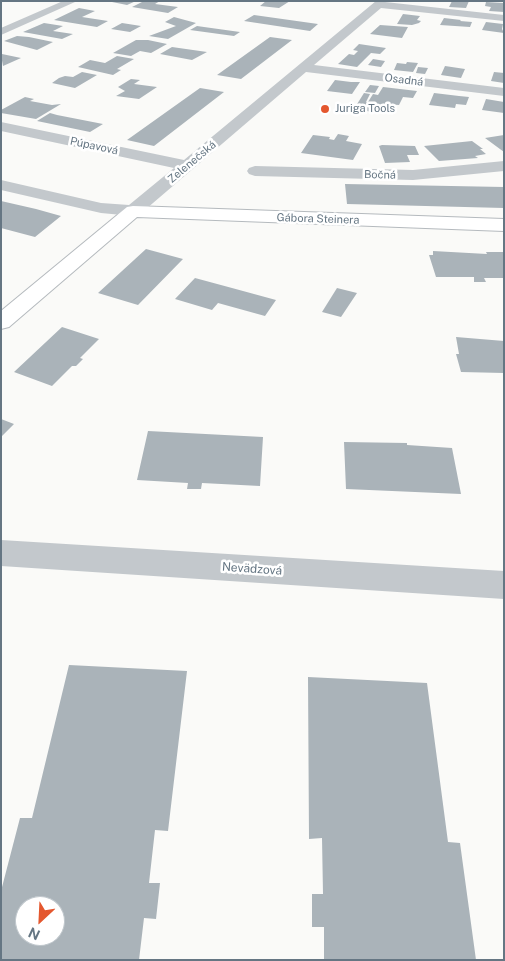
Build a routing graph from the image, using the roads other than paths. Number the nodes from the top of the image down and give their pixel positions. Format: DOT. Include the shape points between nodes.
graph roads {
  1 [pos="70,2"];
  2 [pos="381,3"];
  3 [pos="504,18"];
  4 [pos="1,32"];
  5 [pos="305,68"];
  6 [pos="504,92"];
  7 [pos="1,126"];
  8 [pos="188,166"];
  9 [pos="504,166"];
  10 [pos="255,171"];
  11 [pos="1,185"];
  12 [pos="133,211"];
  13 [pos="504,225"];
  14 [pos="1,322"];
  15 [pos="1,553"];
  16 [pos="504,584"];
  1 -- 4 [label="street"];
  2 -- 3 [label="street"];
  2 -- 5 [label="street, Zelenečská"];
  5 -- 6 [label="street, Osadná"];
  5 -- 8 [label="street, Zelenečská"];
  7 -- 8 [label="street, Púpavová"];
  8 -- 12 [label="street, Zelenečská"];
  9 -- 10 [label="street, Bočná" via="413,175"];
  11 -- 12 [label="street" via="101,208"];
  12 -- 13 [label="main road, Gábora Steinera"];
  12 -- 14 [label="main road, Zelenečská"];
  15 -- 16 [label="street, Nevädzová"];
}
